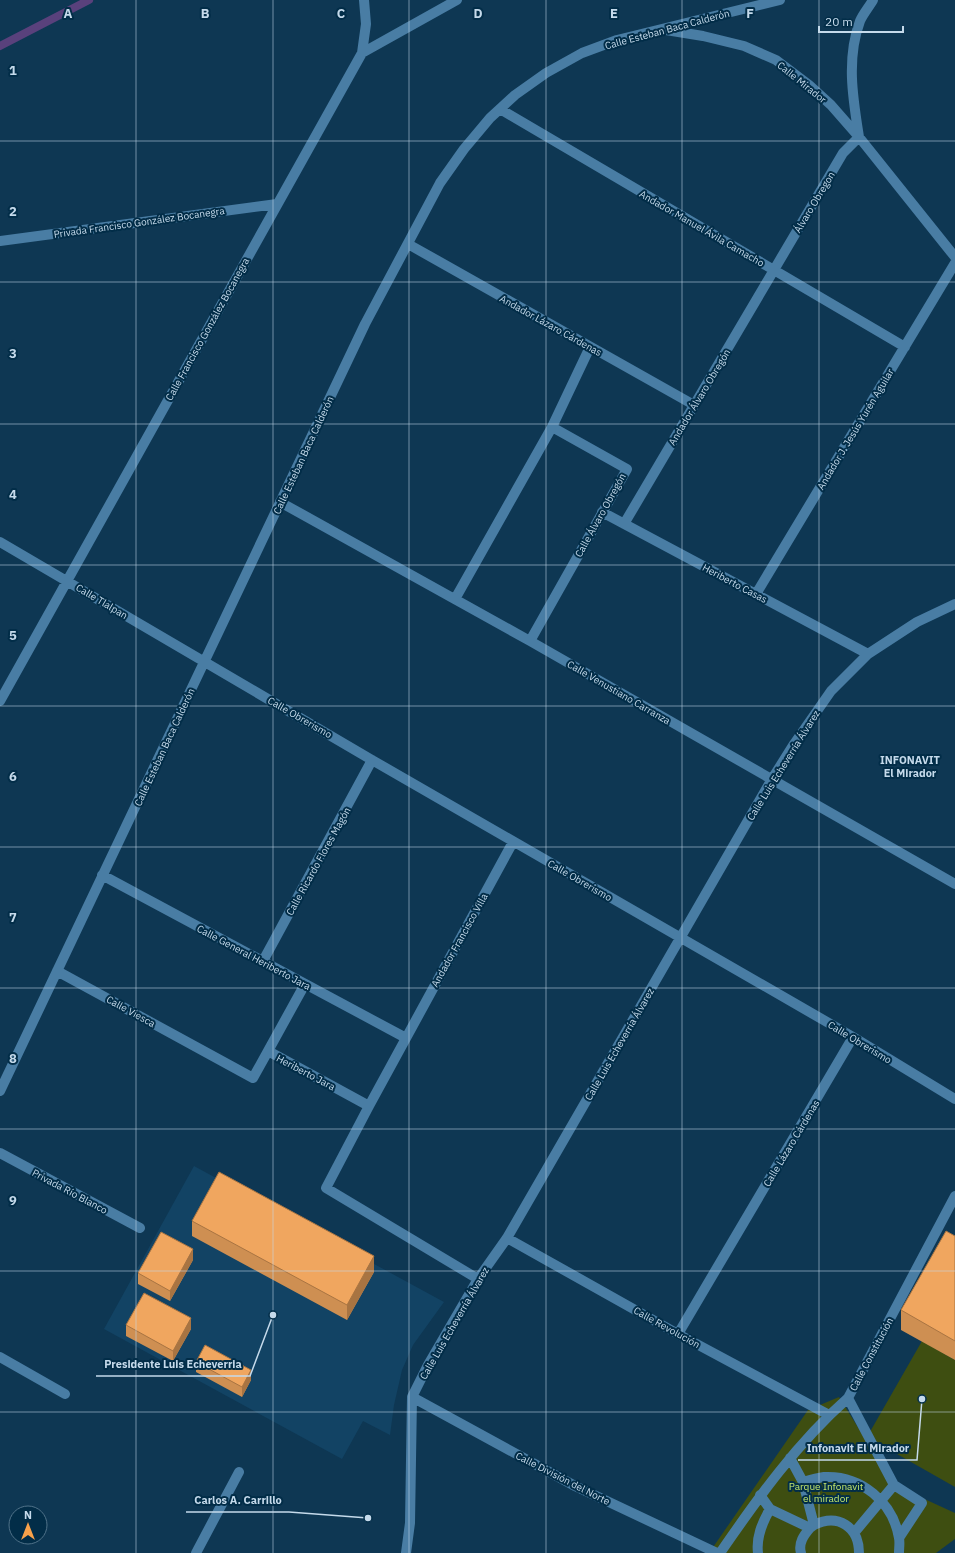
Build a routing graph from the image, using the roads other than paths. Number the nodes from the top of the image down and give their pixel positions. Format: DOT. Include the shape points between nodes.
graph roads {
  1 [pos="364,0"];
  2 [pos="457,0"];
  3 [pos="780,0"];
  4 [pos="873,0"];
  5 [pos="662,30"];
  6 [pos="362,53"];
  7 [pos="500,109"];
  8 [pos="859,137"];
  9 [pos="278,204"];
  10 [pos="0,241"];
  11 [pos="408,244"];
  12 [pos="955,257"];
  13 [pos="955,263"];
  14 [pos="774,270"];
  15 [pos="590,347"];
  16 [pos="905,347"];
  17 [pos="694,405"];
  18 [pos="552,427"];
  19 [pos="280,502"];
  20 [pos="602,512"];
  21 [pos="624,524"];
  22 [pos="0,542"];
  23 [pos="66,580"];
  24 [pos="756,594"];
  25 [pos="455,599"];
  26 [pos="955,604"];
  27 [pos="530,641"];
  28 [pos="868,654"];
  29 [pos="204,661"];
  30 [pos="0,701"];
  31 [pos="372,760"];
  32 [pos="772,780"];
  33 [pos="513,842"];
  34 [pos="102,875"];
  35 [pos="955,884"];
  36 [pos="680,938"];
  37 [pos="263,961"];
  38 [pos="57,971"];
  39 [pos="305,984"];
  40 [pos="853,1037"];
  41 [pos="406,1038"];
  42 [pos="268,1051"];
  43 [pos="1,1084"];
  44 [pos="955,1099"];
  45 [pos="369,1106"];
  46 [pos="0,1153"];
  47 [pos="955,1196"];
  48 [pos="140,1228"];
  49 [pos="507,1238"];
  50 [pos="478,1278"];
  51 [pos="678,1334"];
  52 [pos="0,1357"];
  53 [pos="65,1394"];
  54 [pos="412,1398"];
  55 [pos="848,1398"];
  56 [pos="829,1415"];
  57 [pos="790,1458"];
  58 [pos="239,1472"];
  59 [pos="803,1482"];
  60 [pos="894,1486"];
  61 [pos="760,1495"];
  62 [pos="882,1500"];
  63 [pos="770,1509"];
  64 [pos="812,1526"];
  65 [pos="854,1533"];
  66 [pos="900,1538"];
  67 [pos="196,1553"];
  68 [pos="406,1553"];
  69 [pos="718,1553"];
  70 [pos="758,1553"];
  71 [pos="801,1553"];
  72 [pos="859,1553"];
  73 [pos="899,1553"];
  1 -- 6 [label="street" via="366,24"];
  2 -- 6 [label="street"];
  3 -- 5 [label="street, Calle Esteban Baca Calderón"];
  4 -- 8 [label="street" via="860,20 852,51 852,91"];
  5 -- 7 [label="street, Calle Esteban Baca Calderón" via="618,40 582,53 546,73"];
  5 -- 8 [label="street, Calle Mirador" via="744,46 776,60 832,106"];
  6 -- 9 [label="street, Calle Francisco González Bocanegra"];
  7 -- 11 [label="street, Calle Esteban Baca Calderón" via="464,148 440,183"];
  7 -- 14 [label="street, Andador Manuel Ávila Camacho"];
  8 -- 12 [label="street, Calle Mirador"];
  8 -- 14 [label="street, Álvaro Obregon" via="843,153"];
  9 -- 10 [label="street, Privada Francisco González Bocanegra"];
  9 -- 23 [label="street, Calle Francisco González Bocanegra"];
  11 -- 15 [label="street, Andador Lázaro Cárdenas"];
  11 -- 19 [label="street, Calle Esteban Baca Calderón" via="364,324"];
  13 -- 16 [label="street, Andador J. Jesús Yurén Aguilar"];
  14 -- 16 [label="street, Andador Manuel Ávila Camacho"];
  14 -- 17 [label="street, Andador Álvaro Obregón"];
  15 -- 17 [label="street, Andador Lázaro Cárdenas"];
  15 -- 18 [label="street"];
  16 -- 24 [label="street, Andador J. Jesús Yurén Aguilar"];
  17 -- 21 [label="street, Andador Álvaro Obregón"];
  18 -- 20 [label="street, Calle Álvaro Obregón" via="627,469"];
  18 -- 25 [label="street"];
  19 -- 25 [label="street, Calle Venustiano Carranza"];
  19 -- 29 [label="street, Calle Esteban Baca Calderón"];
  20 -- 21 [label="street, Heriberto Casas"];
  20 -- 27 [label="street, Calle Álvaro Obregón"];
  21 -- 24 [label="street, Heriberto Casas"];
  22 -- 23 [label="street, Calle Tlalpan"];
  23 -- 29 [label="street, Calle Tlalpan"];
  23 -- 30 [label="street, Calle Francisco González Bocanegra"];
  24 -- 28 [label="street, Heriberto Casas"];
  25 -- 27 [label="street, Calle Venustiano Carranza"];
  26 -- 28 [label="street, Calle Luis Echeverría Álvarez" via="917,622"];
  27 -- 32 [label="street, Calle Venustiano Carranza"];
  28 -- 32 [label="street, Calle Luis Echeverría Álvarez" via="831,691"];
  29 -- 31 [label="street, Calle Obrerismo"];
  29 -- 34 [label="street, Calle Esteban Baca Calderón"];
  31 -- 33 [label="street, Calle Obrerismo"];
  31 -- 37 [label="street, Calle Ricardo Flores Magón"];
  32 -- 35 [label="street, Calle Venustiano Carranza"];
  32 -- 36 [label="street, Calle Luis Echeverría Álvarez"];
  33 -- 36 [label="street, Calle Obrerismo"];
  33 -- 41 [label="street, Andador Francisco Villa"];
  34 -- 37 [label="street, Calle General Heriberto Jara"];
  34 -- 38 [label="street, Calle Esteban Baca Calderón"];
  36 -- 40 [label="street, Calle Obrerismo"];
  36 -- 49 [label="street, Calle Luis Echeverría Álvarez"];
  37 -- 39 [label="street, Calle General Heriberto Jara"];
  38 -- 42 [label="street, Calle Viesca" via="253,1078"];
  38 -- 43 [label="street, Calle Esteban Baca Calderón"];
  39 -- 41 [label="street, Calle General Heriberto Jara"];
  39 -- 42 [label="street, Heriberto Jara"];
  40 -- 44 [label="street, Calle Obrerismo"];
  40 -- 51 [label="street, Calle Lázaro Cárdenas"];
  41 -- 45 [label="street, Andador Francisco Villa"];
  42 -- 45 [label="street, Heriberto Jara"];
  45 -- 50 [label="street" via="326,1188"];
  46 -- 48 [label="street, Privada Río Blanco"];
  47 -- 55 [label="street, Calle Constitución"];
  49 -- 50 [label="street, Calle Luis Echeverría Álvarez"];
  49 -- 51 [label="street, Calle Revolución"];
  50 -- 54 [label="street, Calle Luis Echeverría Álvarez"];
  51 -- 56 [label="street, Calle Revolución"];
  52 -- 53 [label="street"];
  54 -- 68 [label="street, Calle Luis Echeverría Álvarez" via="410,1516"];
  54 -- 69 [label="street, Calle División del Norte" via="575,1486"];
  55 -- 56 [label="street, Calle Constitución"];
  55 -- 60 [label="street"];
  56 -- 57 [label="street, Calle Constitución"];
  57 -- 59 [label="street"];
  57 -- 61 [label="street, Calle Constitución"];
  58 -- 67 [label="street"];
  59 -- 62 [label="street" via="824,1477 845,1479 865,1487"];
  59 -- 64 [label="street"];
  60 -- 62 [label="street"];
  60 -- 66 [label="street" via="922,1503"];
  61 -- 63 [label="street"];
  61 -- 69 [label="street, Calle Constitución"];
  62 -- 65 [label="street"];
  62 -- 66 [label="street" via="893,1518"];
  63 -- 64 [label="street"];
  63 -- 70 [label="street" via="760,1527"];
  64 -- 65 [label="street" via="833,1520 845,1524"];
  64 -- 71 [label="street" via="802,1537"];
  65 -- 72 [label="street" via="859,1544"];
  66 -- 73 [label="street"];
}
